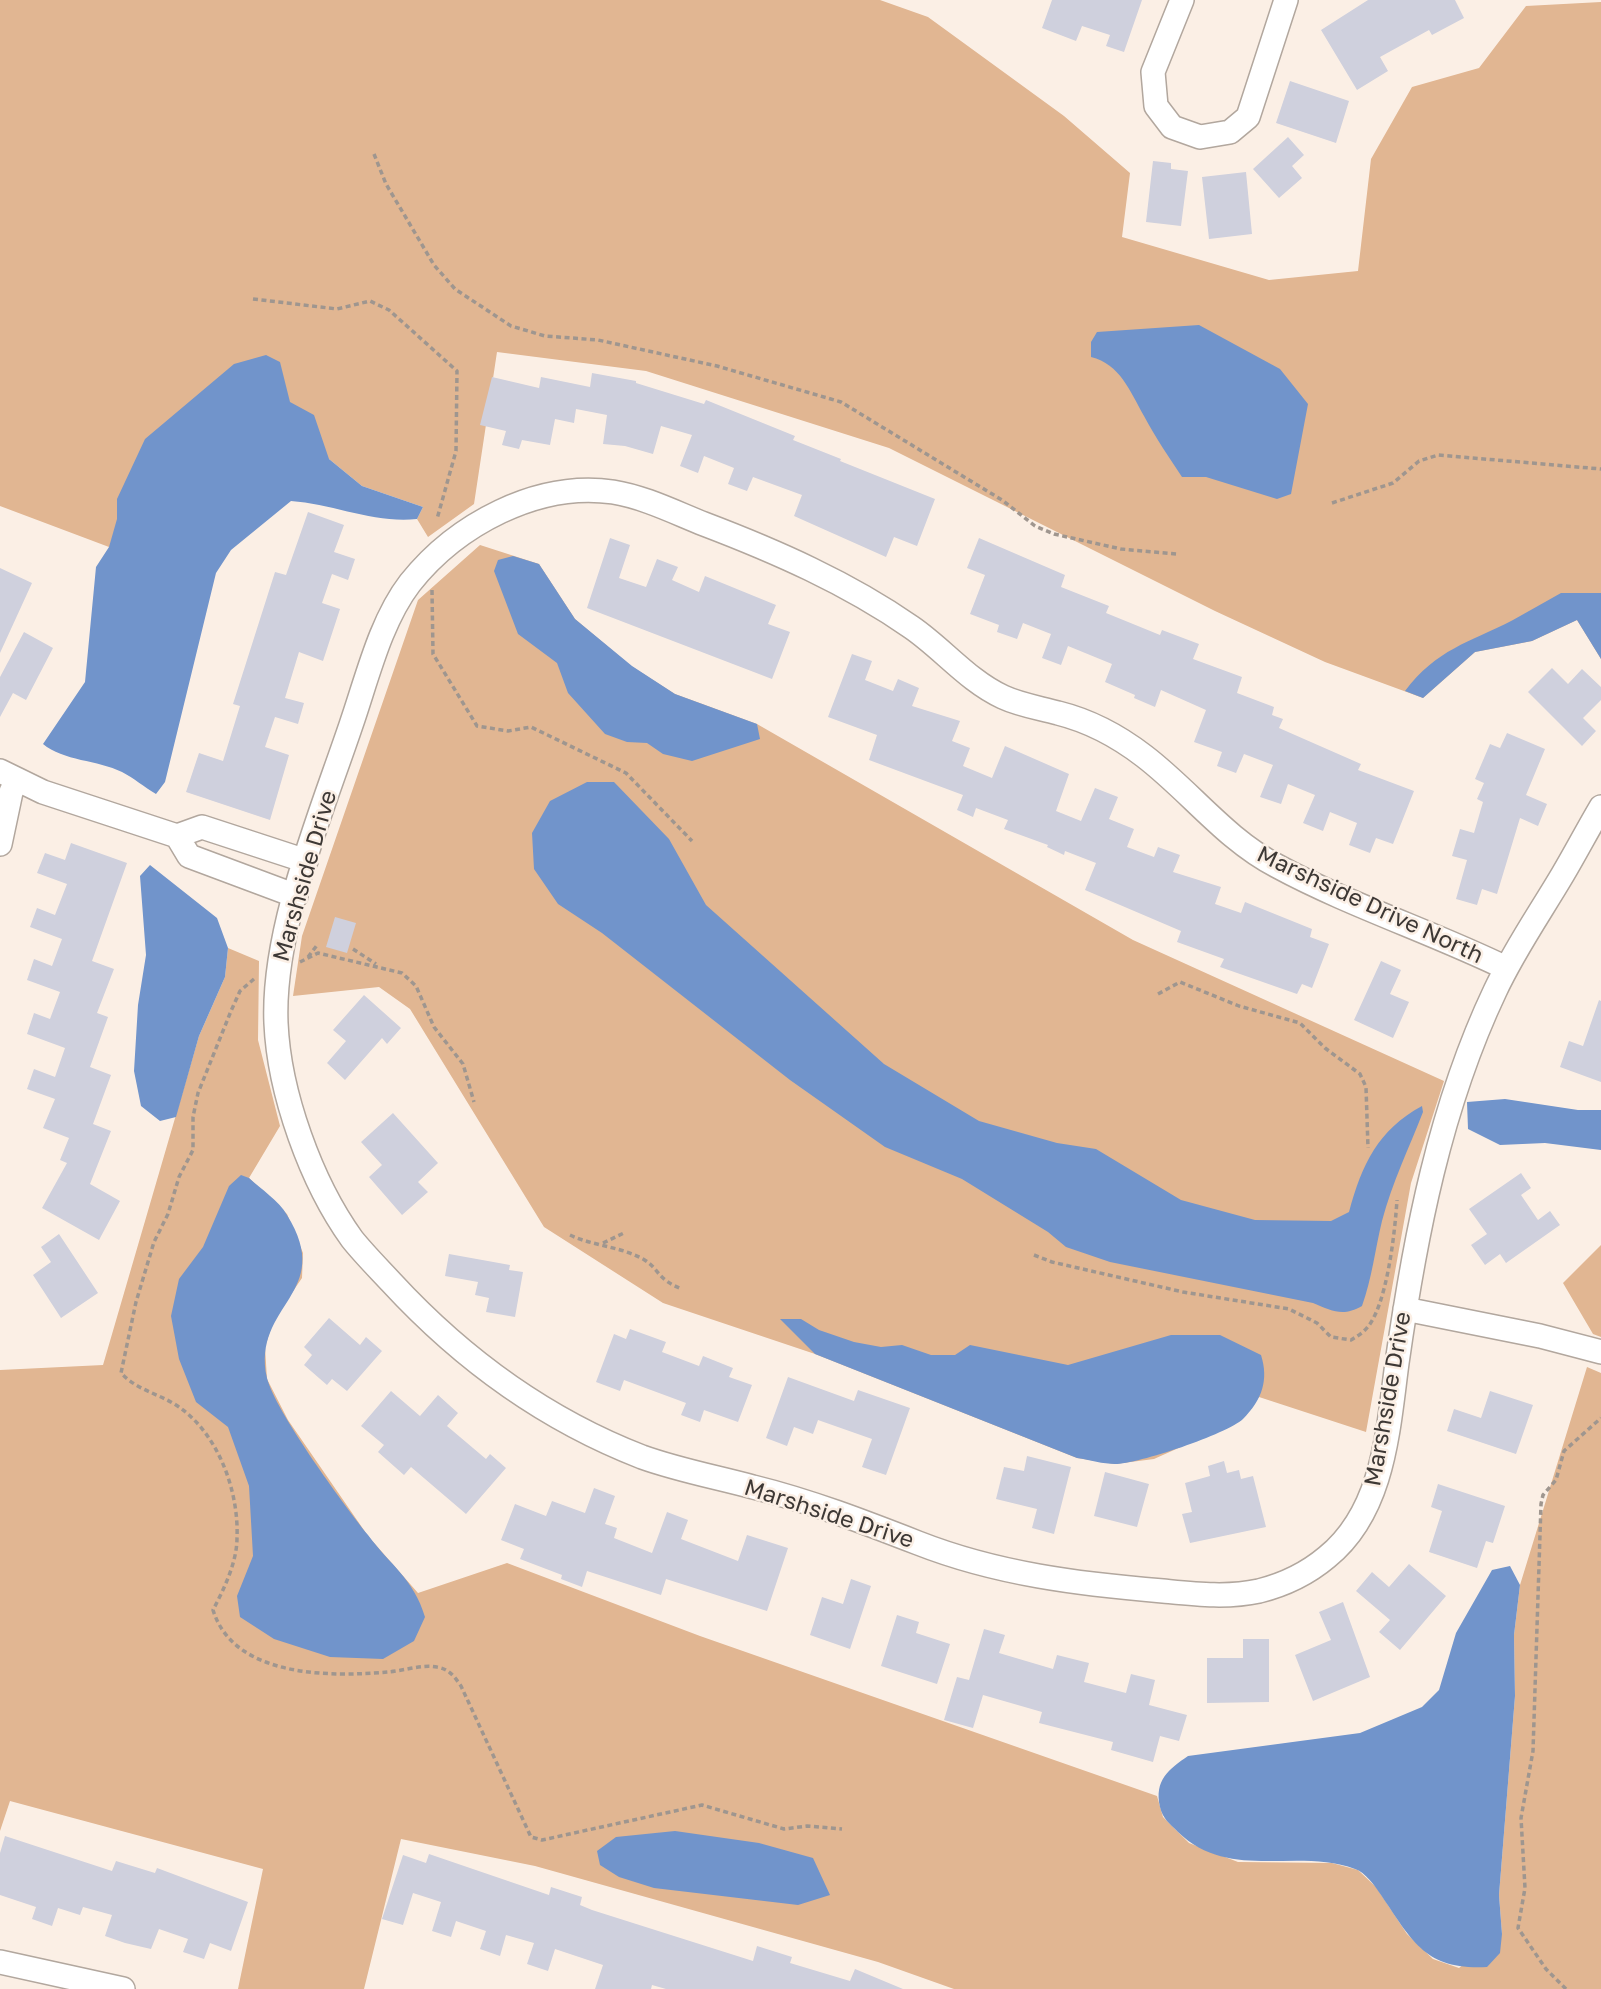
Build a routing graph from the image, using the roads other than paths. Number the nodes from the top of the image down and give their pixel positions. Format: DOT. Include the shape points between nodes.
graph roads {
  1 [pos="1182,0"];
  2 [pos="1286,0"];
  3 [pos="463,536"];
  4 [pos="9,775"];
  5 [pos="1601,807"];
  6 [pos="177,836"];
  7 [pos="0,844"];
  8 [pos="306,861"];
  9 [pos="296,896"];
  10 [pos="1506,968"];
  11 [pos="1405,1309"];
  12 [pos="1601,1352"];
  13 [pos="0,1962"];
  14 [pos="124,1989"];
  1 -- 2 [label="street" via="1153,72 1156,106 1172,127 1200,137 1230,132 1248,117"];
  3 -- 8 [label="street, Marshside Drive" via="404,590 383,635"];
  3 -- 10 [label="street, Marshside Drive North" via="490,517 538,497 598,491 647,501 723,531 840,584 913,628 1001,696 1095,724 1146,757 1222,828 1276,866"];
  4 -- 6 [label="street" via="43,792"];
  4 -- 7 [label="street" via="11,792"];
  5 -- 10 [label="street, Marshside Drive"];
  6 -- 8 [label="street" via="202,827"];
  6 -- 9 [label="street" via="189,856"];
  8 -- 9 [label="street, Marshside Drive"];
  9 -- 11 [label="street, Marshside Drive" via="278,960 279,1057 297,1127 337,1213 354,1240 422,1315 484,1371 584,1432 644,1457 838,1512 987,1566 1076,1584 1215,1595 1255,1592 1298,1577 1335,1552 1367,1510 1381,1466"];
  10 -- 11 [label="street, Marshside Drive" via="1461,1073 1420,1219"];
  11 -- 12 [label="street"];
  13 -- 14 [label="street"];
}
